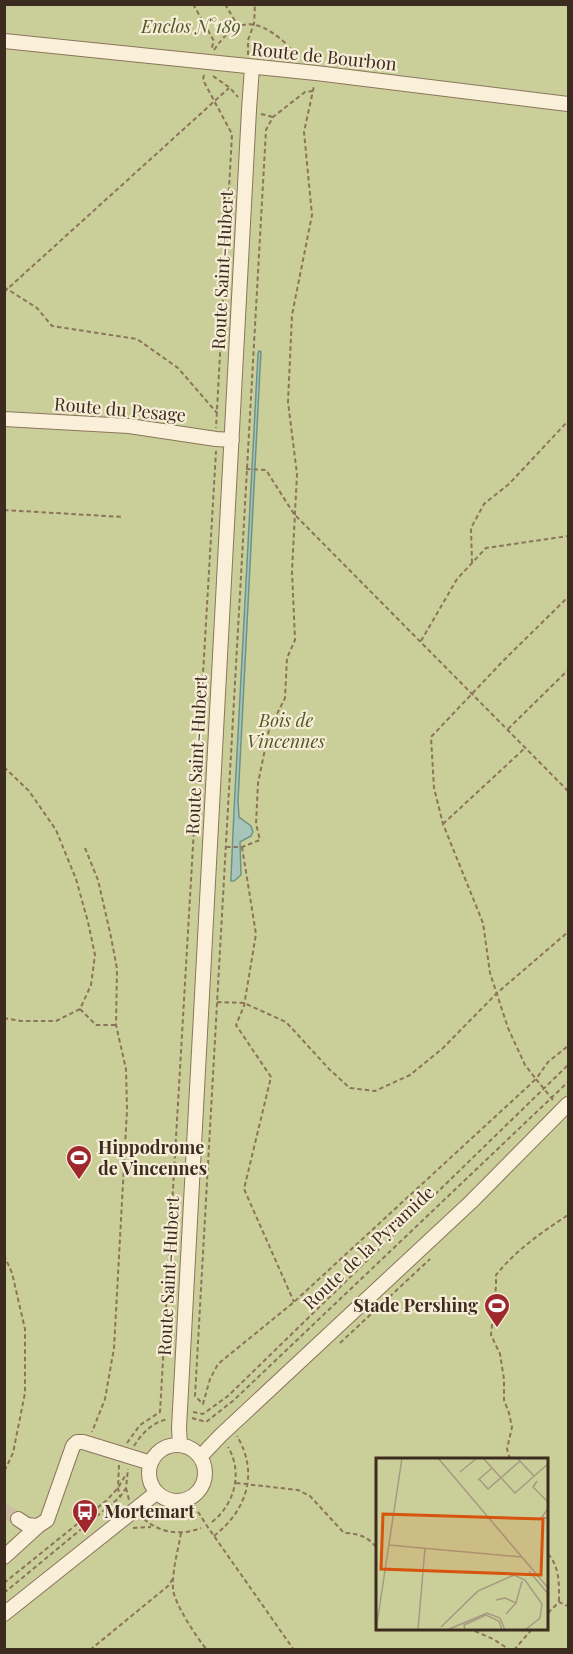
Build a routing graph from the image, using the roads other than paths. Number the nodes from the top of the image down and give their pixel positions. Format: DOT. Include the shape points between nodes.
graph roads {
  1 [pos="4,41"];
  2 [pos="252,67"];
  3 [pos="568,104"];
  4 [pos="4,420"];
  5 [pos="232,440"];
  6 [pos="558,1102"];
  7 [pos="180,1445"];
  8 [pos="200,1456"];
  9 [pos="150,1463"];
  10 [pos="156,1493"];
  11 [pos="18,1519"];
  12 [pos="38,1526"];
  13 [pos="4,1557"];
  14 [pos="4,1614"];
  1 -- 2 [label="street, Route de Bourbon"];
  2 -- 3 [label="street, Route de Bourbon"];
  2 -- 5 [label="street, Route Saint-Hubert"];
  4 -- 5 [label="street, Route du Pesage" via="129,426"];
  5 -- 7 [label="street, Route Saint-Hubert"];
  6 -- 8 [label="street, Route de la Pyramide" via="471,1202"];
  7 -- 8 [label="street"];
  7 -- 9 [label="street" via="161,1450"];
  8 -- 10 [label="street" via="204,1482 190,1499 172,1502"];
  9 -- 10 [label="street" via="148,1474"];
  9 -- 12 [label="street" via="77,1442 47,1520"];
  10 -- 14 [label="street"];
  11 -- 12 [label="street"];
  12 -- 13 [label="street"];
}
